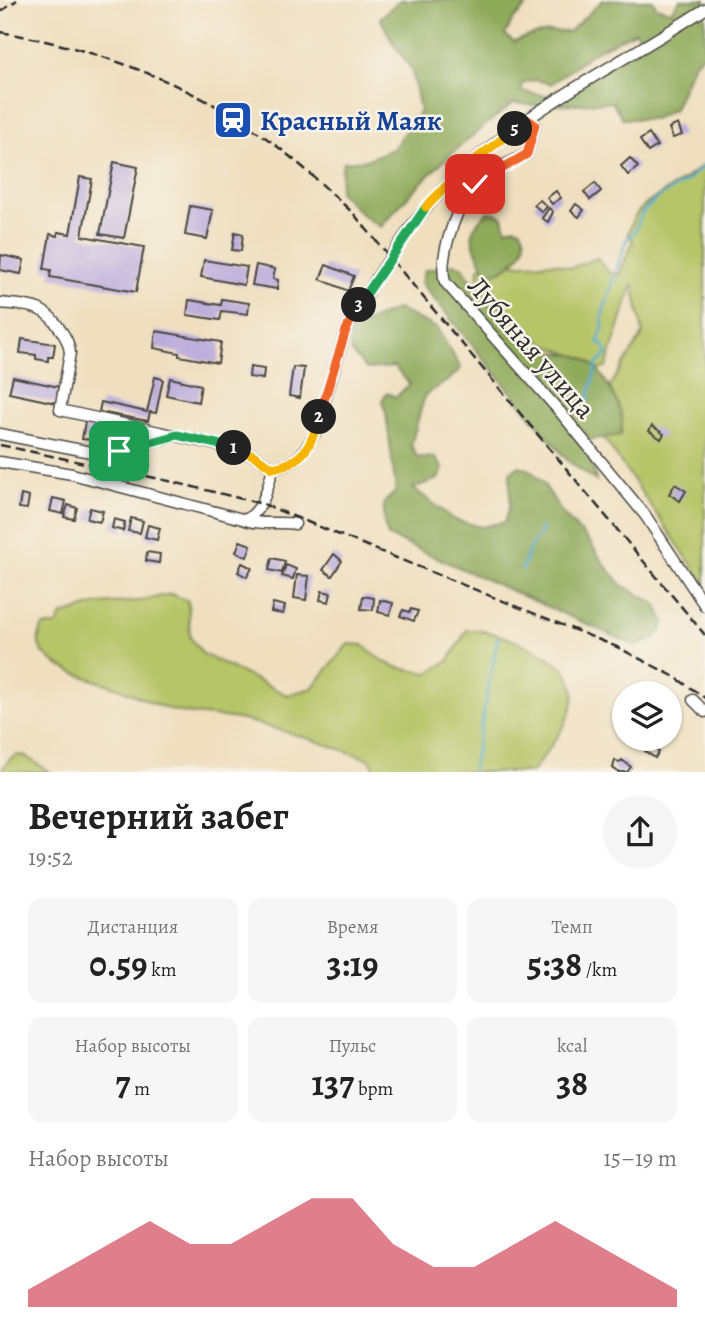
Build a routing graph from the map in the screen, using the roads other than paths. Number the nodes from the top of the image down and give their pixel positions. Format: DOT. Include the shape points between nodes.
graph roads {
  1 [pos="705,9"];
  2 [pos="528,120"];
  3 [pos="0,303"];
  4 [pos="0,434"];
  5 [pos="177,435"];
  6 [pos="0,462"];
  7 [pos="273,468"];
  8 [pos="246,520"];
  9 [pos="295,524"];
  10 [pos="705,606"];
  11 [pos="693,699"];
  12 [pos="705,712"];
  1 -- 2 [label="street"];
  2 -- 7 [label="street, bridge" via="463,169 412,224 346,330 307,449 288,465"];
  2 -- 10 [label="street, Лубяная улица" via="535,125 527,154 488,175 467,195 444,252 445,282 645,515"];
  3 -- 5 [label="street" via="41,309 56,322 69,344 60,410"];
  4 -- 5 [label="street" via="96,453"];
  5 -- 7 [label="street" via="236,449"];
  6 -- 8 [label="street" via="72,474"];
  7 -- 8 [label="street" via="262,504"];
  8 -- 9 [label="street"];
  11 -- 12 [label="street"];
}
